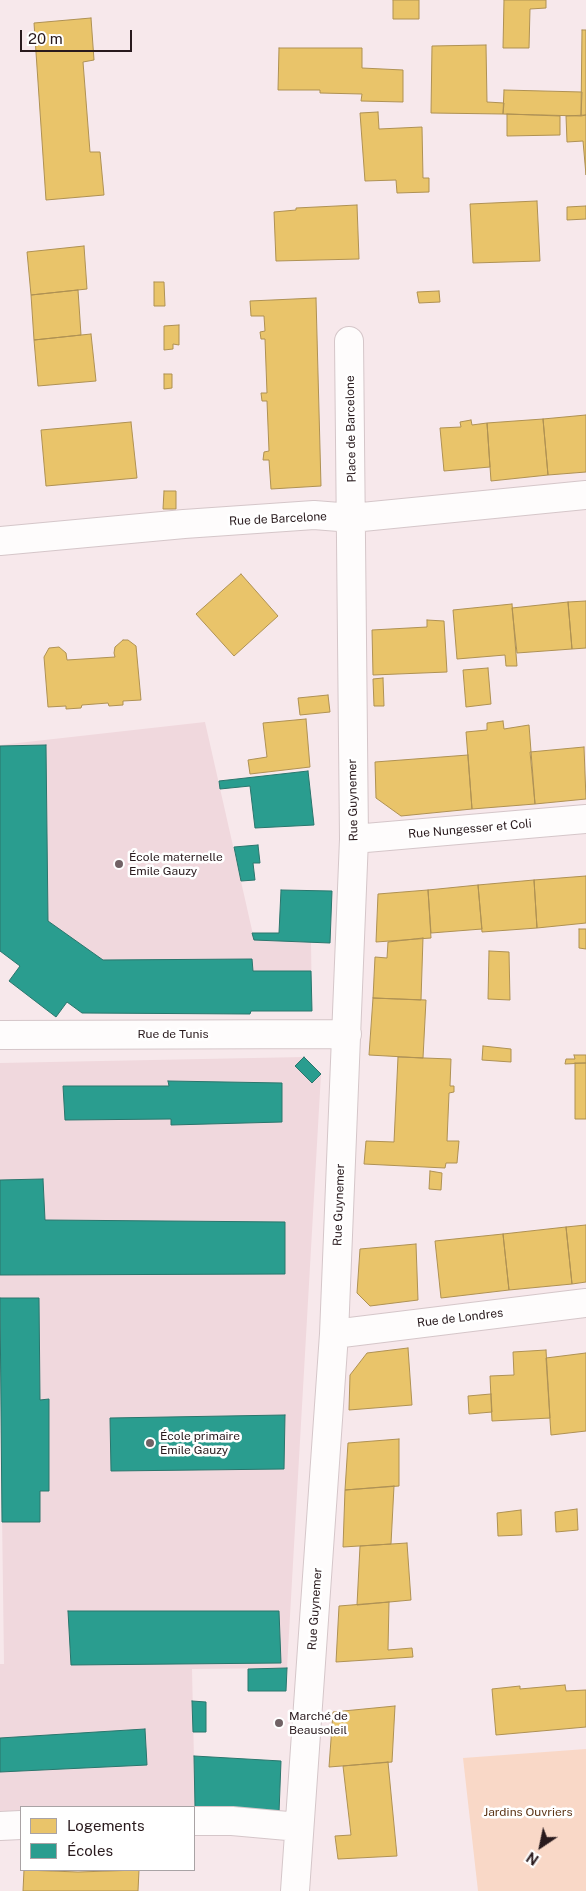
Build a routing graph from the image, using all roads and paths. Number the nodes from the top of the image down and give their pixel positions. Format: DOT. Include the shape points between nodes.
graph roads {
  1 [pos="349,341"];
  2 [pos="586,495"];
  3 [pos="352,518"];
  4 [pos="0,541"];
  5 [pos="586,819"];
  6 [pos="354,839"];
  7 [pos="346,1034"];
  8 [pos="0,1035"];
  9 [pos="586,1303"];
  10 [pos="334,1334"];
  11 [pos="195,1822"];
  12 [pos="20,1825"];
  13 [pos="0,1826"];
  14 [pos="299,1827"];
  15 [pos="295,1891"];
  1 -- 3 [label="street, Place de Barcelone"];
  2 -- 3 [label="street, Rue de Barcelone"];
  3 -- 4 [label="street, Rue de Barcelone" via="314,515"];
  3 -- 6 [label="street, Rue Guynemer"];
  5 -- 6 [label="street, Rue Nungesser et Coli"];
  6 -- 7 [label="street, Rue Guynemer"];
  7 -- 8 [label="street, Rue de Tunis"];
  7 -- 10 [label="street, Rue Guynemer"];
  9 -- 10 [label="street, Rue de Londres"];
  10 -- 14 [label="street, Rue Guynemer"];
  11 -- 14 [label="street" via="232,1821"];
  12 -- 13 [label="street"];
  14 -- 15 [label="street, Rue Guynemer"];
}
